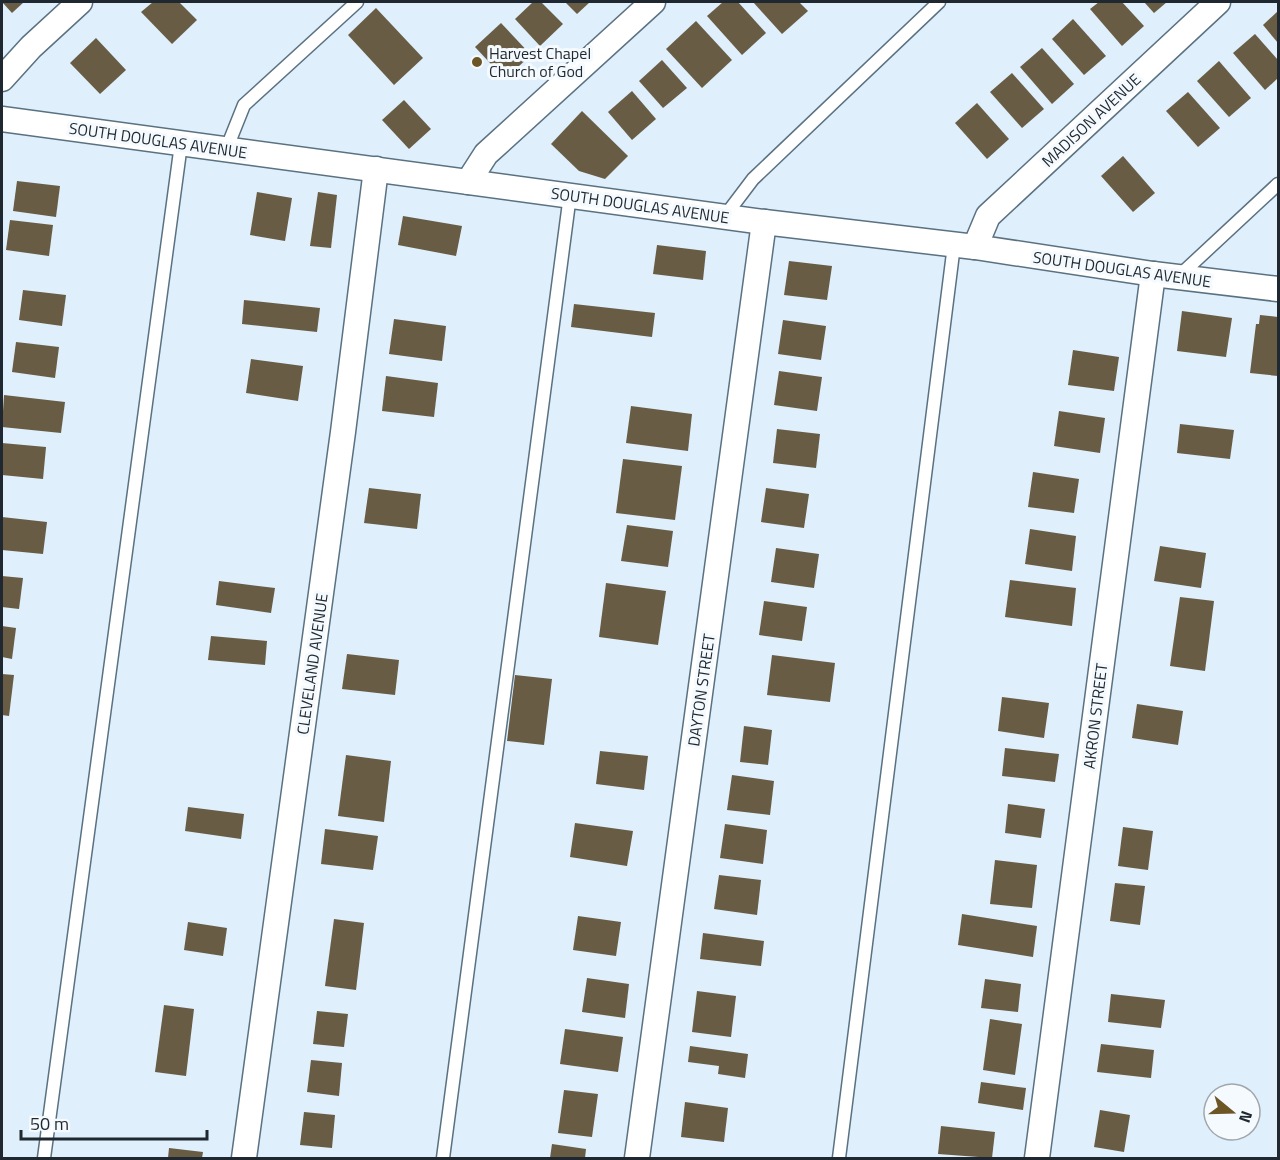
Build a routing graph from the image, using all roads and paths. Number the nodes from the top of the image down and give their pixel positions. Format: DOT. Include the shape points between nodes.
graph roads {
  1 [pos="80,2"];
  2 [pos="357,2"];
  3 [pos="653,2"];
  4 [pos="939,2"];
  5 [pos="1218,2"];
  6 [pos="2,79"];
  7 [pos="2,119"];
  8 [pos="181,144"];
  9 [pos="226,150"];
  10 [pos="376,169"];
  11 [pos="468,182"];
  12 [pos="1278,184"];
  13 [pos="570,195"];
  14 [pos="725,216"];
  15 [pos="764,222"];
  16 [pos="965,246"];
  17 [pos="1153,274"];
  18 [pos="1177,277"];
  19 [pos="1278,289"];
  20 [pos="44,1158"];
  21 [pos="244,1158"];
  22 [pos="443,1158"];
  23 [pos="637,1158"];
  24 [pos="839,1158"];
  25 [pos="1037,1158"];
  1 -- 6 [label="street" via="30,47"];
  2 -- 9 [label="lane" via="244,105"];
  3 -- 11 [label="street" via="486,154"];
  4 -- 14 [label="lane" via="753,179"];
  5 -- 16 [label="street, MADISON AVENUE" via="988,216"];
  7 -- 8 [label="street, SOUTH DOUGLAS AVENUE"];
  8 -- 9 [label="street, SOUTH DOUGLAS AVENUE"];
  8 -- 20 [label="lane"];
  9 -- 10 [label="street, SOUTH DOUGLAS AVENUE"];
  10 -- 11 [label="street, SOUTH DOUGLAS AVENUE"];
  10 -- 21 [label="street, CLEVELAND AVENUE"];
  11 -- 13 [label="street, SOUTH DOUGLAS AVENUE"];
  12 -- 18 [label="lane"];
  13 -- 14 [label="street, SOUTH DOUGLAS AVENUE"];
  13 -- 22 [label="lane"];
  14 -- 15 [label="street, SOUTH DOUGLAS AVENUE"];
  15 -- 16 [label="street, SOUTH DOUGLAS AVENUE"];
  15 -- 23 [label="street, DAYTON STREET"];
  16 -- 17 [label="street, SOUTH DOUGLAS AVENUE"];
  16 -- 24 [label="lane"];
  17 -- 18 [label="street, SOUTH DOUGLAS AVENUE"];
  17 -- 25 [label="street, AKRON STREET"];
  18 -- 19 [label="street, SOUTH DOUGLAS AVENUE"];
}
